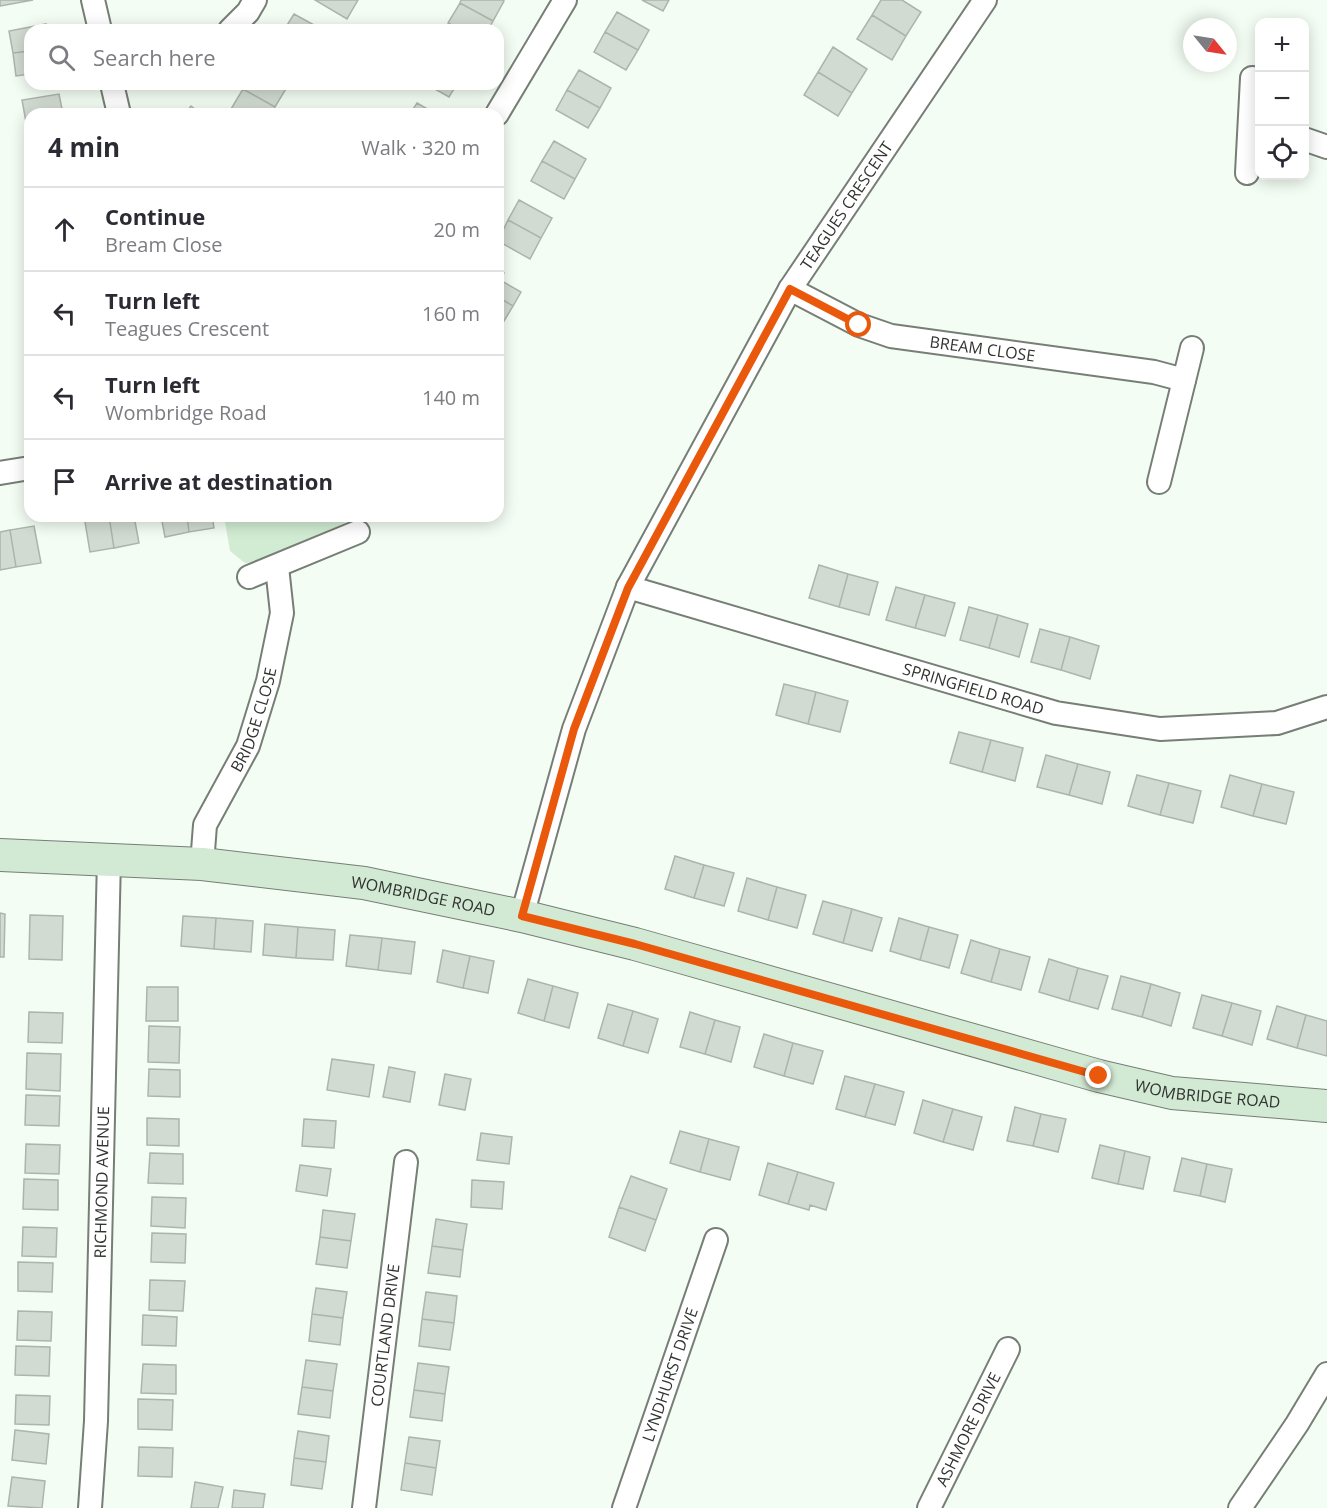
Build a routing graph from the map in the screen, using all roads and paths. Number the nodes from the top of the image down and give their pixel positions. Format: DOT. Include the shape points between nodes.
graph roads {
  1 [pos="93,0"];
  2 [pos="255,0"];
  3 [pos="565,0"];
  4 [pos="985,0"];
  5 [pos="99,24"];
  6 [pos="236,24"];
  7 [pos="1252,78"];
  8 [pos="113,90"];
  9 [pos="118,108"];
  10 [pos="501,108"];
  11 [pos="1255,127"];
  12 [pos="1309,140"];
  13 [pos="1327,147"];
  14 [pos="1247,173"];
  15 [pos="790,289"];
  16 [pos="1192,348"];
  17 [pos="1184,380"];
  18 [pos="24,469"];
  19 [pos="0,473"];
  20 [pos="1159,483"];
  21 [pos="358,532"];
  22 [pos="277,567"];
  23 [pos="249,577"];
  24 [pos="628,588"];
  25 [pos="1327,707"];
  26 [pos="0,855"];
  27 [pos="109,858"];
  28 [pos="202,864"];
  29 [pos="522,916"];
  30 [pos="1327,1106"];
  31 [pos="406,1162"];
  32 [pos="716,1240"];
  33 [pos="1008,1349"];
  34 [pos="1327,1374"];
  35 [pos="90,1508"];
  36 [pos="364,1508"];
  37 [pos="624,1508"];
  38 [pos="929,1508"];
  39 [pos="1240,1508"];
  1 -- 5 [label="street"];
  2 -- 6 [label="street"];
  3 -- 10 [label="street"];
  4 -- 15 [label="street, TEAGUES CRESCENT"];
  7 -- 11 [label="street"];
  8 -- 9 [label="street"];
  11 -- 14 [label="street"];
  12 -- 13 [label="street"];
  15 -- 17 [label="street, BREAM CLOSE" via="859,325 891,336 1154,372"];
  15 -- 24 [label="street, TEAGUES CRESCENT"];
  16 -- 17 [label="street"];
  17 -- 20 [label="street"];
  18 -- 19 [label="street"];
  21 -- 22 [label="street"];
  22 -- 23 [label="street"];
  22 -- 28 [label="street, BRIDGE CLOSE" via="282,613 268,681 248,746 205,825"];
  24 -- 25 [label="street, SPRINGFIELD ROAD" via="1056,713 1160,729 1277,723"];
  24 -- 29 [label="street, TEAGUES CRESCENT" via="574,729"];
  26 -- 27 [label="street, WOMBRIDGE ROAD"];
  27 -- 28 [label="street, WOMBRIDGE ROAD"];
  27 -- 35 [label="street, RICHMOND AVENUE" via="96,1421"];
  28 -- 29 [label="street, WOMBRIDGE ROAD" via="364,883"];
  29 -- 30 [label="street, WOMBRIDGE ROAD" via="635,944 1062,1068 1172,1093"];
  31 -- 36 [label="street, COURTLAND DRIVE"];
  32 -- 37 [label="street, LYNDHURST DRIVE"];
  33 -- 38 [label="street, ASHMORE DRIVE"];
  34 -- 39 [label="street"];
}
